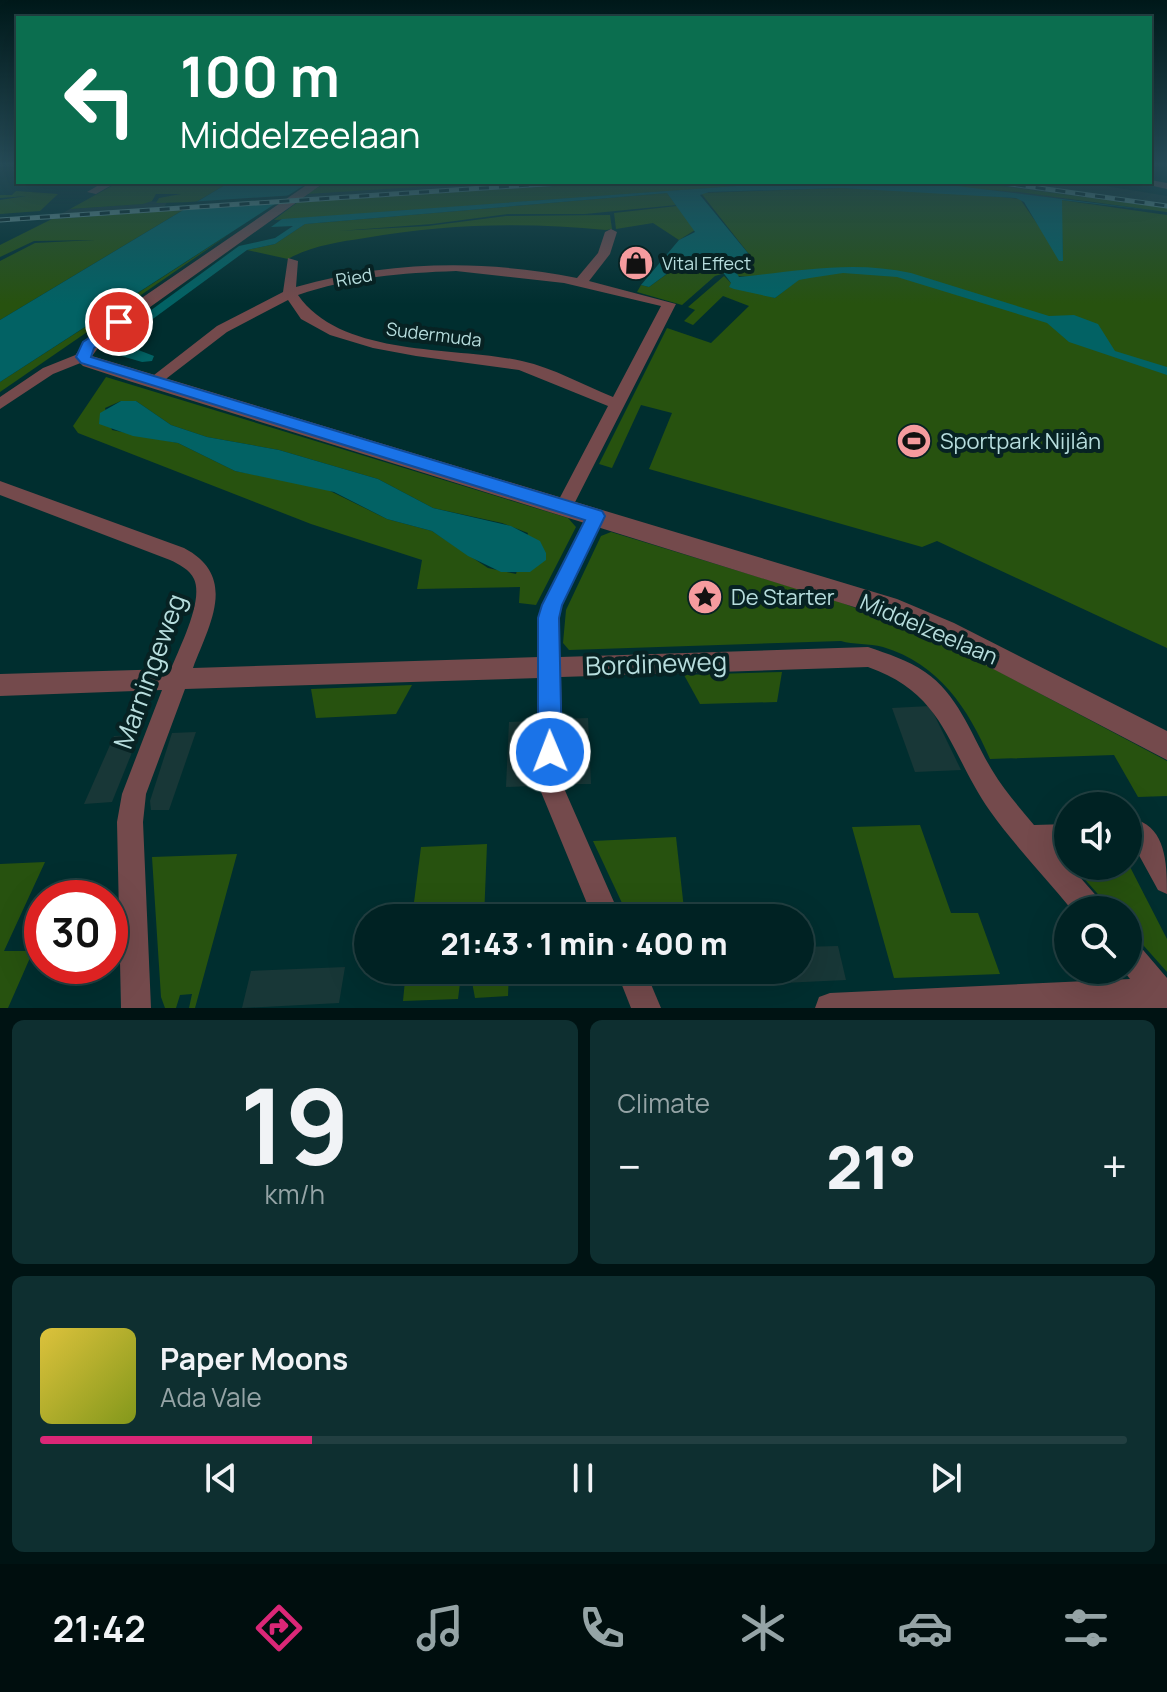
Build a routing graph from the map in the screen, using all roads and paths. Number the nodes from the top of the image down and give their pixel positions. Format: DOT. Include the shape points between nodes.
graph roads {
  1 [pos="279,210"];
  2 [pos="611,232"];
  3 [pos="292,261"];
  4 [pos="582,281"];
  5 [pos="290,294"];
  6 [pos="83,357"];
  7 [pos="153,382"];
  8 [pos="0,404"];
  9 [pos="617,404"];
  10 [pos="0,488"];
  11 [pos="564,507"];
  12 [pos="596,516"];
  13 [pos="548,666"];
  14 [pos="177,679"];
  15 [pos="0,685"];
  16 [pos="1167,746"];
  17 [pos="1142,835"];
  18 [pos="1054,837"];
  19 [pos="1030,838"];
  20 [pos="1167,881"];
  21 [pos="1078,896"];
  22 [pos="601,904"];
  23 [pos="1142,970"];
  24 [pos="636,984"];
  25 [pos="1164,996"];
  26 [pos="136,1008"];
  27 [pos="646,1008"];
  28 [pos="830,1008"];
  1 -- 6 [label="street" via="98,336"];
  2 -- 4 [label="street" via="604,254"];
  3 -- 5 [label="street"];
  4 -- 5 [label="street, Ried" via="511,271 436,269 354,276"];
  4 -- 9 [label="street, Ried" via="669,304"];
  5 -- 7 [label="street, Ried" via="234,321"];
  5 -- 9 [label="street, Sudermuda" via="314,322 350,339 525,366"];
  6 -- 7 [label="street, Middelzeelaan"];
  6 -- 8 [label="street" via="48,371"];
  7 -- 11 [label="street, Middelzeelaan"];
  9 -- 11 [label="street, Ried"];
  10 -- 14 [label="street, Marningeweg" via="177,554 201,570 207,585 205,605"];
  11 -- 12 [label="street, Middelzeelaan"];
  12 -- 13 [label="street" via="552,605"];
  12 -- 16 [label="street, Middelzeelaan" via="888,607"];
  13 -- 14 [label="street, Bordineweg"];
  13 -- 19 [label="street, Bordineweg" via="852,656 883,660 919,678 936,694 997,800"];
  13 -- 22 [label="street" via="551,787"];
  14 -- 15 [label="street, Bordineweg"];
  14 -- 26 [label="street, Marningeweg" via="134,794 130,822"];
  17 -- 20 [label="street"];
  18 -- 19 [label="street"];
  19 -- 21 [label="street, Bordineweg"];
  23 -- 25 [label="street"];
  24 -- 27 [label="street"];
  25 -- 28 [label="street"];
}
